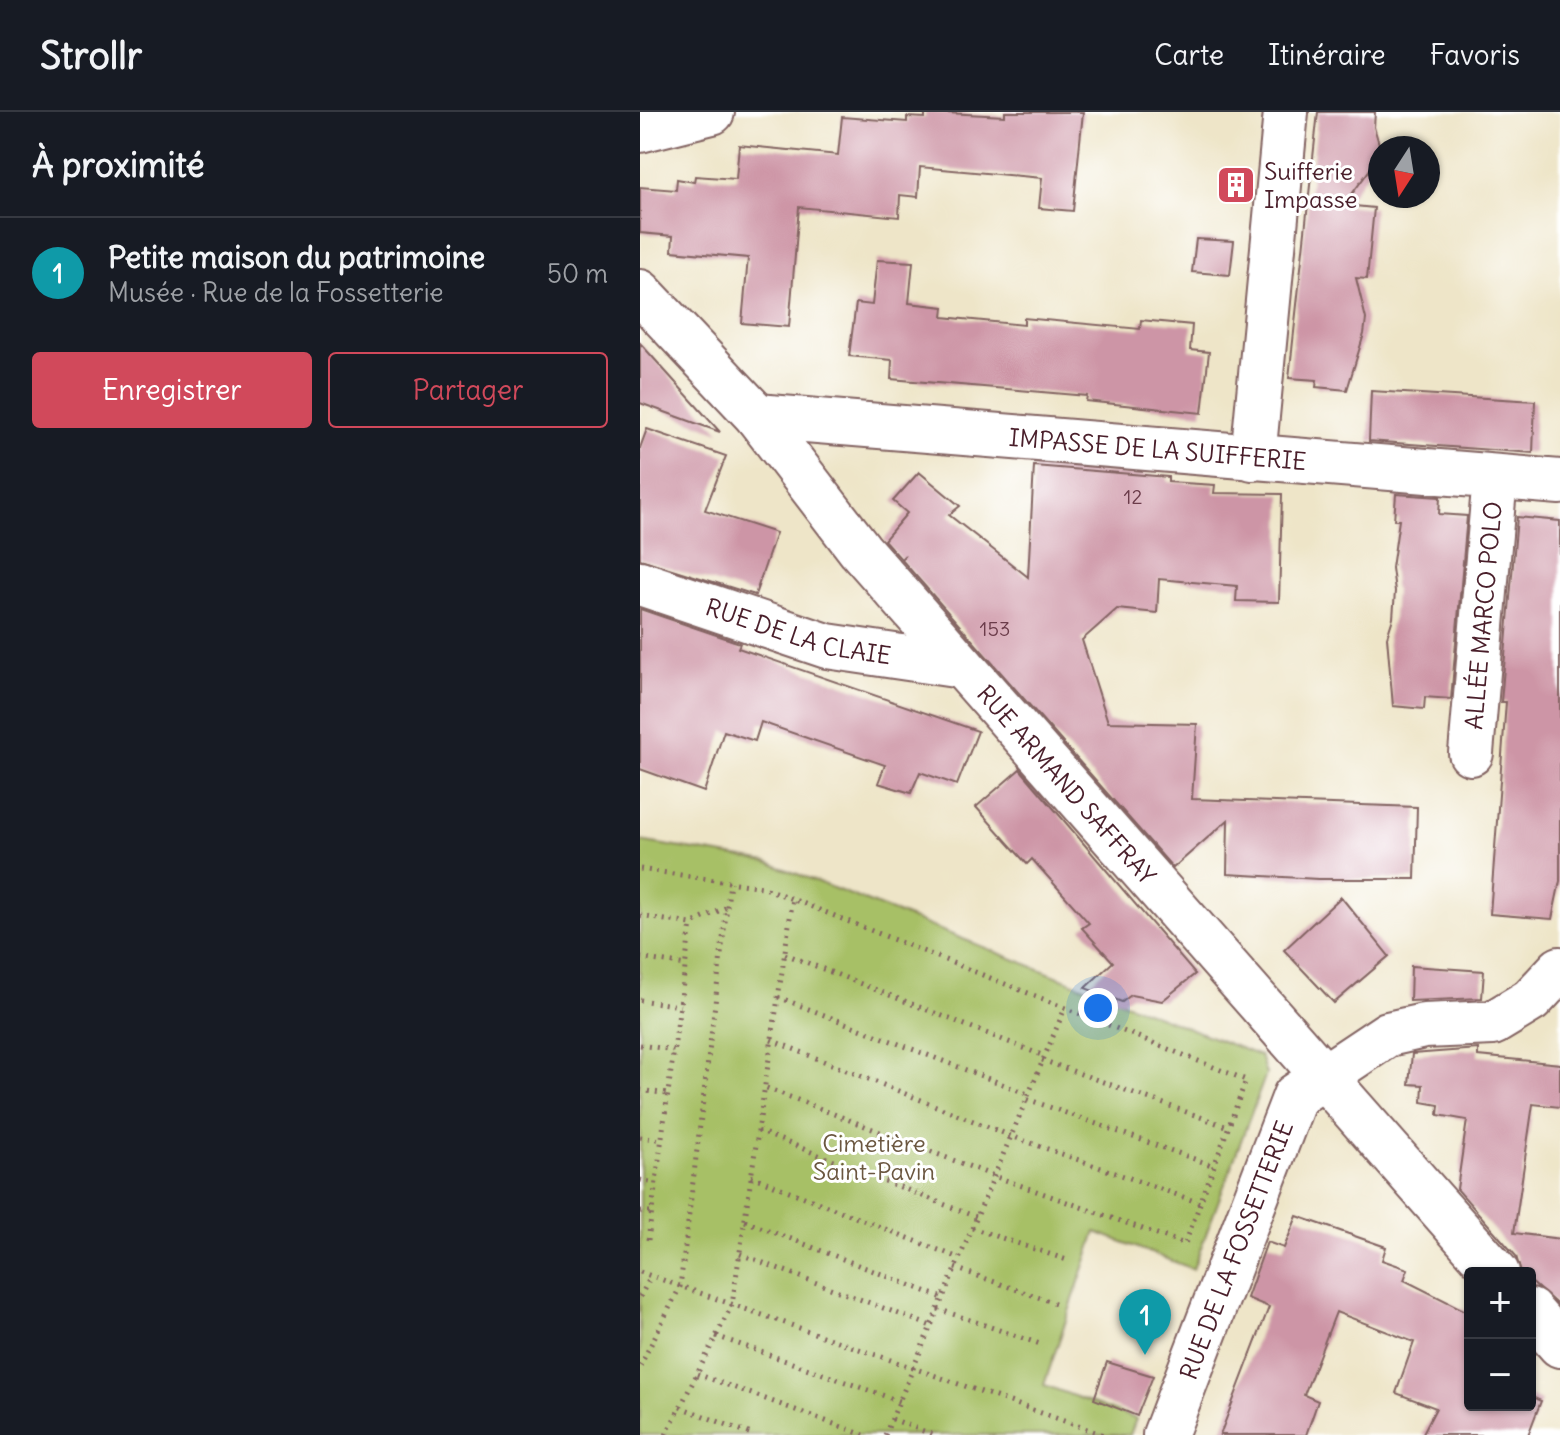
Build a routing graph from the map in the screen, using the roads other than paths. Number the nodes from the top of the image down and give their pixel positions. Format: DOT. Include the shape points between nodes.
graph roads {
  1 [pos="712,112"];
  2 [pos="1286,112"];
  3 [pos="640,130"];
  4 [pos="640,292"];
  5 [pos="757,416"];
  6 [pos="1253,458"];
  7 [pos="1495,477"];
  8 [pos="1560,482"];
  9 [pos="640,583"];
  10 [pos="962,666"];
  11 [pos="1471,753"];
  12 [pos="1560,969"];
  13 [pos="1324,1077"];
  14 [pos="1492,1267"];
  15 [pos="1536,1318"];
  16 [pos="1560,1345"];
  17 [pos="1165,1435"];
  1 -- 3 [label="street"];
  2 -- 6 [label="street"];
  4 -- 5 [label="street, RUE ARMAND SAFFRAY"];
  5 -- 6 [label="street, IMPASSE DE LA SUIFFERIE"];
  5 -- 10 [label="street, RUE ARMAND SAFFRAY" via="860,550"];
  6 -- 7 [label="street, IMPASSE DE LA SUIFFERIE"];
  7 -- 8 [label="street, IMPASSE DE LA SUIFFERIE"];
  7 -- 11 [label="street, ALLÉE MARCO POLO"];
  9 -- 10 [label="street, RUE DE LA CLAIE" via="827,646"];
  10 -- 13 [label="street, RUE ARMAND SAFFRAY"];
  12 -- 13 [label="street, RUE DE LA FOSSETTERIE" via="1531,1000 1493,1023 1424,1026 1388,1034"];
  13 -- 14 [label="street, RUE ARMAND SAFFRAY"];
  13 -- 17 [label="street, RUE DE LA FOSSETTERIE" via="1295,1096"];
  15 -- 16 [label="street"];
}
